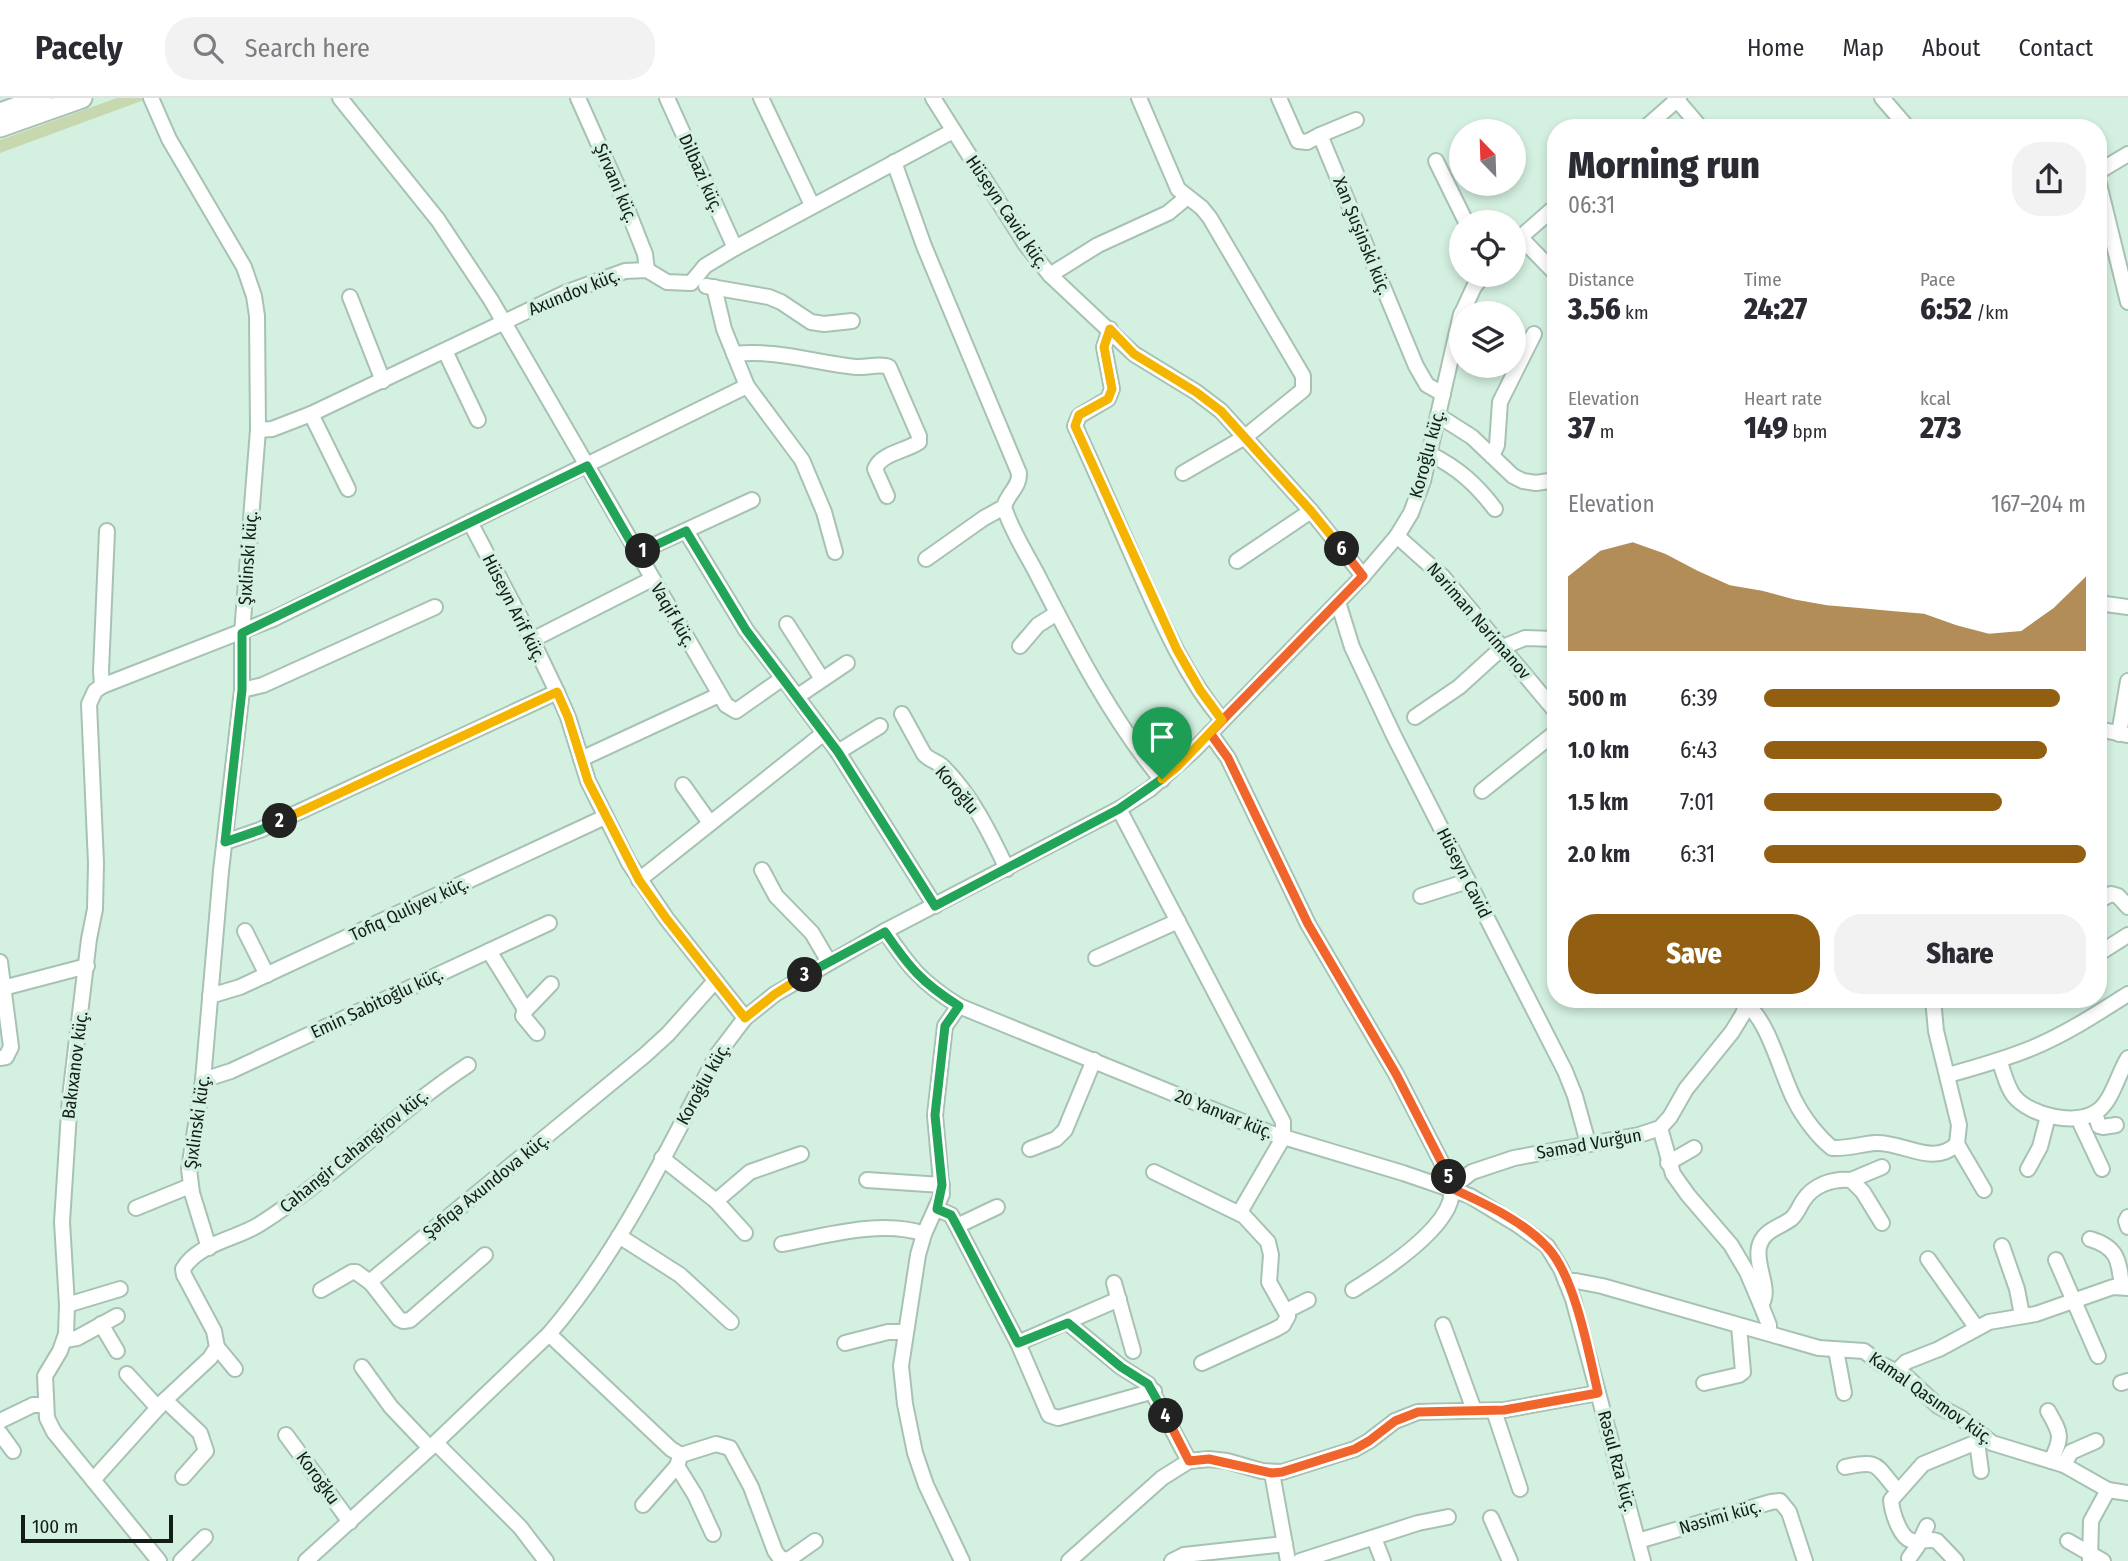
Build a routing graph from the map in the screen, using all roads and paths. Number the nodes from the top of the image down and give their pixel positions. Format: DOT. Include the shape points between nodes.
graph roads {
  1 [pos="41,98"];
  2 [pos="82,98"];
  3 [pos="151,98"];
  4 [pos="340,98"];
  5 [pos="578,98"];
  6 [pos="667,98"];
  7 [pos="761,98"];
  8 [pos="933,98"];
  9 [pos="1139,98"];
  10 [pos="1279,98"];
  11 [pos="1882,98"];
  12 [pos="1678,99"];
  13 [pos="0,113"];
  14 [pos="1655,119"];
  15 [pos="1694,119"];
  16 [pos="1900,119"];
  17 [pos="1356,120"];
  18 [pos="0,127"];
  19 [pos="953,131"];
  20 [pos="1320,135"];
  21 [pos="2128,153"];
  22 [pos="894,162"];
  23 [pos="1437,162"];
  24 [pos="2107,166"];
  25 [pos="1186,198"];
  26 [pos="812,205"];
  27 [pos="1460,210"];
  28 [pos="1547,214"];
  29 [pos="2107,217"];
  30 [pos="1526,232"];
  31 [pos="735,248"];
  32 [pos="1526,248"];
  33 [pos="1547,266"];
  34 [pos="647,270"];
  35 [pos="1050,275"];
  36 [pos="691,283"];
  37 [pos="714,287"];
  38 [pos="349,297"];
  39 [pos="2128,302"];
  40 [pos="852,321"];
  41 [pos="503,322"];
  42 [pos="1110,329"];
  43 [pos="1534,334"];
  44 [pos="445,351"];
  45 [pos="734,354"];
  46 [pos="1449,367"];
  47 [pos="383,381"];
  48 [pos="747,386"];
  49 [pos="1443,394"];
  50 [pos="311,414"];
  51 [pos="1439,416"];
  52 [pos="478,420"];
  53 [pos="258,430"];
  54 [pos="1245,437"];
  55 [pos="1430,454"];
  56 [pos="1492,456"];
  57 [pos="587,466"];
  58 [pos="1183,473"];
  59 [pos="1547,481"];
  60 [pos="348,489"];
  61 [pos="887,496"];
  62 [pos="752,500"];
  63 [pos="1004,507"];
  64 [pos="1494,509"];
  65 [pos="1311,511"];
  66 [pos="470,522"];
  67 [pos="107,531"];
  68 [pos="686,531"];
  69 [pos="1397,536"];
  70 [pos="835,552"];
  71 [pos="637,553"];
  72 [pos="926,559"];
  73 [pos="1237,561"];
  74 [pos="1363,576"];
  75 [pos="652,579"];
  76 [pos="1338,602"];
  77 [pos="2107,604"];
  78 [pos="435,607"];
  79 [pos="2128,607"];
  80 [pos="1057,613"];
  81 [pos="787,624"];
  82 [pos="242,633"];
  83 [pos="1547,639"];
  84 [pos="532,640"];
  85 [pos="1020,646"];
  86 [pos="1503,647"];
  87 [pos="847,663"];
  88 [pos="783,678"];
  89 [pos="822,679"];
  90 [pos="2128,681"];
  91 [pos="102,686"];
  92 [pos="242,690"];
  93 [pos="557,692"];
  94 [pos="719,695"];
  95 [pos="798,696"];
  96 [pos="1547,701"];
  97 [pos="902,714"];
  98 [pos="1415,717"];
  99 [pos="1222,720"];
  100 [pos="880,726"];
  101 [pos="824,733"];
  102 [pos="1210,733"];
  103 [pos="2123,735"];
  104 [pos="1547,739"];
  105 [pos="838,752"];
  106 [pos="581,759"];
  107 [pos="1162,779"];
  108 [pos="683,785"];
  109 [pos="1482,791"];
  110 [pos="1119,809"];
  111 [pos="605,817"];
  112 [pos="710,823"];
  113 [pos="225,842"];
  114 [pos="1007,869"];
  115 [pos="762,870"];
  116 [pos="639,880"];
  117 [pos="1468,881"];
  118 [pos="1421,896"];
  119 [pos="2107,896"];
  120 [pos="935,906"];
  121 [pos="2128,907"];
  122 [pos="1178,921"];
  123 [pos="549,923"];
  124 [pos="245,931"];
  125 [pos="885,932"];
  126 [pos="2128,935"];
  127 [pos="2107,948"];
  128 [pos="489,951"];
  129 [pos="1096,958"];
  130 [pos="0,962"];
  131 [pos="829,962"];
  132 [pos="87,966"];
  133 [pos="267,975"];
  134 [pos="715,981"];
  135 [pos="551,984"];
  136 [pos="3,988"];
  137 [pos="2128,993"];
  138 [pos="210,996"];
  139 [pos="959,1006"];
  140 [pos="2107,1006"];
  141 [pos="1745,1008"];
  142 [pos="1753,1008"];
  143 [pos="1934,1008"];
  144 [pos="2104,1008"];
  145 [pos="525,1009"];
  146 [pos="745,1018"];
  147 [pos="537,1033"];
  148 [pos="0,1058"];
  149 [pos="2128,1058"];
  150 [pos="1094,1060"];
  151 [pos="1999,1060"];
  152 [pos="468,1065"];
  153 [pos="1948,1075"];
  154 [pos="203,1080"];
  155 [pos="2121,1086"];
  156 [pos="2095,1113"];
  157 [pos="2048,1116"];
  158 [pos="2078,1118"];
  159 [pos="2116,1125"];
  160 [pos="1660,1128"];
  161 [pos="1283,1138"];
  162 [pos="1588,1143"];
  163 [pos="1957,1144"];
  164 [pos="1695,1148"];
  165 [pos="1030,1149"];
  166 [pos="801,1154"];
  167 [pos="662,1158"];
  168 [pos="1668,1163"];
  169 [pos="1882,1167"];
  170 [pos="2028,1169"];
  171 [pos="2102,1169"];
  172 [pos="1154,1172"];
  173 [pos="867,1180"];
  174 [pos="1851,1180"];
  175 [pos="942,1185"];
  176 [pos="190,1186"];
  177 [pos="1451,1188"];
  178 [pos="1984,1189"];
  179 [pos="716,1201"];
  180 [pos="997,1207"];
  181 [pos="136,1208"];
  182 [pos="937,1209"];
  183 [pos="1240,1212"];
  184 [pos="2128,1217"];
  185 [pos="1882,1223"];
  186 [pos="957,1226"];
  187 [pos="2128,1227"];
  188 [pos="745,1233"];
  189 [pos="924,1234"];
  190 [pos="619,1236"];
  191 [pos="2090,1239"];
  192 [pos="782,1244"];
  193 [pos="2002,1246"];
  194 [pos="209,1248"];
  195 [pos="485,1255"];
  196 [pos="1928,1259"];
  197 [pos="2056,1260"];
  198 [pos="1752,1269"];
  199 [pos="1566,1281"];
  200 [pos="371,1283"];
  201 [pos="1114,1283"];
  202 [pos="2125,1288"];
  203 [pos="120,1289"];
  204 [pos="321,1290"];
  205 [pos="1353,1290"];
  206 [pos="1119,1299"];
  207 [pos="1308,1300"];
  208 [pos="2074,1300"];
  209 [pos="67,1305"];
  210 [pos="1286,1311"];
  211 [pos="2022,1315"];
  212 [pos="117,1317"];
  213 [pos="731,1322"];
  214 [pos="1068,1323"];
  215 [pos="101,1324"];
  216 [pos="1443,1325"];
  217 [pos="1739,1326"];
  218 [pos="1976,1328"];
  219 [pos="905,1332"];
  220 [pos="1769,1333"];
  221 [pos="550,1334"];
  222 [pos="65,1340"];
  223 [pos="845,1343"];
  224 [pos="1018,1343"];
  225 [pos="217,1348"];
  226 [pos="1836,1350"];
  227 [pos="117,1351"];
  228 [pos="1133,1351"];
  229 [pos="2098,1356"];
  230 [pos="1202,1363"];
  231 [pos="362,1367"];
  232 [pos="235,1369"];
  233 [pos="1897,1371"];
  234 [pos="127,1374"];
  235 [pos="1704,1383"];
  236 [pos="1154,1391"];
  237 [pos="1598,1393"];
  238 [pos="1844,1393"];
  239 [pos="162,1404"];
  240 [pos="45,1405"];
  241 [pos="1474,1410"];
  242 [pos="1493,1411"];
  243 [pos="2048,1411"];
  244 [pos="0,1421"];
  245 [pos="0,1433"];
  246 [pos="286,1435"];
  247 [pos="1979,1439"];
  248 [pos="2096,1441"];
  249 [pos="433,1446"];
  250 [pos="13,1451"];
  251 [pos="679,1460"];
  252 [pos="1189,1461"];
  253 [pos="2057,1463"];
  254 [pos="1844,1467"];
  255 [pos="1981,1471"];
  256 [pos="1272,1473"];
  257 [pos="183,1477"];
  258 [pos="93,1480"];
  259 [pos="1520,1489"];
  260 [pos="2108,1490"];
  261 [pos="1898,1491"];
  262 [pos="2128,1493"];
  263 [pos="643,1505"];
  264 [pos="1448,1517"];
  265 [pos="1491,1518"];
  266 [pos="351,1522"];
  267 [pos="1927,1526"];
  268 [pos="713,1534"];
  269 [pos="205,1537"];
  270 [pos="1374,1538"];
  271 [pos="1921,1540"];
  272 [pos="816,1541"];
  273 [pos="1638,1541"];
  274 [pos="2068,1541"];
  275 [pos="1285,1544"];
  276 [pos="1909,1558"];
  277 [pos="2095,1559"];
  278 [pos="544,1560"];
  279 [pos="159,1561"];
  280 [pos="181,1561"];
  281 [pos="306,1561"];
  282 [pos="789,1561"];
  283 [pos="962,1561"];
  284 [pos="1069,1561"];
  285 [pos="1172,1561"];
  286 [pos="1288,1561"];
  287 [pos="1300,1561"];
  288 [pos="1383,1561"];
  289 [pos="1510,1561"];
  290 [pos="1643,1561"];
  291 [pos="1805,1561"];
  292 [pos="1956,1561"];
  1 -- 13 [label="highway"];
  2 -- 18 [label="highway"];
  3 -- 53 [label="street, Şıxlinski küç." via="169,139 238,255 254,296"];
  4 -- 41 [label="street, Vaqif küç." via="438,220"];
  5 -- 34 [label="street, Şirvani küç." via="645,254"];
  6 -- 31 [label="street, Dilbazi küç."];
  7 -- 26 [label="street"];
  8 -- 19 [label="street, Hüseyn Cavid küç."];
  9 -- 25 [label="street" via="1170,175"];
  10 -- 20 [label="street" via="1298,141"];
  11 -- 16 [label="street"];
  12 -- 14 [label="street"];
  12 -- 15 [label="street"];
  17 -- 20 [label="street"];
  19 -- 22 [label="street"];
  19 -- 35 [label="street, Hüseyn Cavid küç."];
  20 -- 49 [label="street, Xan Şuşinski küç." via="1416,366 1427,385"];
  21 -- 24 [label="street"];
  22 -- 26 [label="street"];
  22 -- 63 [label="street" via="923,246 1019,473 1018,485"];
  23 -- 27 [label="street"];
  25 -- 35 [label="street" via="1168,213 1098,245"];
  25 -- 54 [label="street" via="1210,218 1303,376 1303,390"];
  26 -- 31 [label="street"];
  28 -- 30 [label="street"];
  29 -- 39 [label="street"];
  31 -- 36 [label="street" via="705,266"];
  32 -- 33 [label="street"];
  34 -- 36 [label="street" via="667,282"];
  34 -- 41 [label="street, Axundov küç." via="625,271"];
  35 -- 42 [label="street, Hüseyn Cavid küç."];
  36 -- 37 [label="street"];
  37 -- 40 [label="street" via="782,302 811,322"];
  37 -- 45 [label="street"];
  38 -- 47 [label="street"];
  41 -- 44 [label="street, Axundov küç."];
  41 -- 57 [label="street, Vaqif küç."];
  42 -- 54 [label="street, Hüseyn Cavid küç." via="1134,354 1221,411"];
  42 -- 99 [label="street" via="1104,347 1111,394 1079,415 1075,426 1177,650"];
  43 -- 56 [label="street" via="1500,402"];
  44 -- 47 [label="street, Axundov küç."];
  44 -- 52 [label="street"];
  45 -- 48 [label="street"];
  45 -- 61 [label="street" via="793,356 859,368 889,367 919,442 876,464"];
  46 -- 49 [label="street, Koroğlu küç."];
  47 -- 50 [label="street, Axundov küç."];
  48 -- 57 [label="street"];
  48 -- 70 [label="street" via="802,460"];
  49 -- 51 [label="street, Koroğlu küç."];
  50 -- 53 [label="street, Axundov küç."];
  50 -- 60 [label="street"];
  51 -- 55 [label="street, Koroğlu küç."];
  51 -- 56 [label="street"];
  53 -- 82 [label="street, Şıxlinski küç."];
  54 -- 58 [label="street"];
  54 -- 65 [label="street, Hüseyn Cavid küç."];
  55 -- 64 [label="street" via="1461,472"];
  55 -- 69 [label="street, Koroğlu küç." via="1423,481"];
  56 -- 59 [label="street" via="1523,481"];
  57 -- 66 [label="street"];
  57 -- 71 [label="street, Vaqif küç."];
  62 -- 68 [label="street"];
  63 -- 72 [label="street"];
  63 -- 80 [label="street"];
  65 -- 73 [label="street"];
  65 -- 74 [label="street, Hüseyn Cavid küç."];
  66 -- 82 [label="street"];
  66 -- 84 [label="street, Hüseyn Arif küç."];
  67 -- 91 [label="street, Bakıxanov küç."];
  68 -- 71 [label="street"];
  68 -- 88 [label="street" via="746,630"];
  69 -- 74 [label="street, Koroğlu küç."];
  69 -- 86 [label="street, Nəriman Nərimanov" via="1443,577"];
  71 -- 75 [label="street, Vaqif küç."];
  74 -- 76 [label="street, Koroğlu küç."];
  75 -- 84 [label="street"];
  75 -- 94 [label="street, Vaqif küç."];
  76 -- 99 [label="street, Koroğlu küç."];
  76 -- 117 [label="street, Hüseyn Cavid" via="1352,647"];
  77 -- 79 [label="street"];
  78 -- 92 [label="street" via="263,685"];
  80 -- 85 [label="street" via="1038,625"];
  80 -- 107 [label="street" via="1124,726"];
  81 -- 89 [label="street"];
  82 -- 91 [label="street"];
  82 -- 92 [label="street, Şıxlinski küç."];
  83 -- 86 [label="street" via="1525,639"];
  84 -- 93 [label="street, Hüseyn Arif küç."];
  86 -- 96 [label="street, Nəriman Nərimanov"];
  86 -- 98 [label="street" via="1459,687"];
  87 -- 89 [label="street"];
  88 -- 94 [label="street" via="736,711"];
  88 -- 95 [label="street"];
  89 -- 95 [label="street"];
  90 -- 103 [label="street"];
  91 -- 132 [label="street, Bakıxanov küç." via="89,704 96,863"];
  92 -- 113 [label="street, Şıxlinski küç."];
  93 -- 106 [label="street, Hüseyn Arif küç."];
  93 -- 113 [label="street"];
  94 -- 106 [label="street"];
  95 -- 101 [label="street"];
  97 -- 114 [label="street, Koroğlu" via="924,754 940,764 974,807"];
  99 -- 102 [label="street, Koroğlu küç."];
  100 -- 105 [label="street"];
  101 -- 105 [label="street"];
  101 -- 112 [label="street"];
  102 -- 107 [label="street, Koroğlu küç."];
  102 -- 177 [label="street" via="1228,758 1308,924 1396,1074"];
  104 -- 109 [label="street"];
  105 -- 120 [label="street"];
  106 -- 111 [label="street, Hüseyn Arif küç."];
  107 -- 110 [label="street, Koroğlu küç."];
  108 -- 112 [label="street"];
  110 -- 114 [label="street, Koroğlu küç."];
  110 -- 122 [label="street"];
  111 -- 116 [label="street, Hüseyn Arif küç."];
  111 -- 133 [label="street, Tofiq Quliyev küç."];
  112 -- 116 [label="street"];
  113 -- 138 [label="street, Şıxlinski küç."];
  114 -- 120 [label="street, Koroğlu küç."];
  115 -- 131 [label="street" via="776,896 812,933"];
  116 -- 134 [label="street, Hüseyn Arif küç."];
  117 -- 118 [label="street"];
  117 -- 162 [label="street, Hüseyn Cavid" via="1565,1071"];
  119 -- 121 [label="street" via="2118,896"];
  120 -- 125 [label="street, Koroğlu küç."];
  122 -- 129 [label="street"];
  122 -- 161 [label="street" via="1283,1122"];
  123 -- 128 [label="street, Emin Sabitoğlu küç."];
  124 -- 133 [label="street"];
  125 -- 131 [label="street, Koroğlu küç."];
  125 -- 139 [label="street, 20 Yanvar küç." via="918,976"];
  126 -- 127 [label="street"];
  128 -- 145 [label="street"];
  128 -- 154 [label="street, Emin Sabitoğlu küç."];
  130 -- 136 [label="street"];
  131 -- 146 [label="street, Koroğlu küç."];
  132 -- 136 [label="street"];
  132 -- 209 [label="street, Bakıxanov küç." via="70,1097 63,1209"];
  133 -- 138 [label="street, Tofiq Quliyev küç."];
  134 -- 146 [label="street, Hüseyn Arif küç."];
  134 -- 200 [label="street, Şəfiqə Axundova küç." via="645,1055"];
  135 -- 145 [label="street"];
  136 -- 148 [label="street" via="11,1047"];
  137 -- 140 [label="street"];
  138 -- 154 [label="street, Şıxlinski küç."];
  139 -- 150 [label="street, 20 Yanvar küç."];
  139 -- 175 [label="street" via="945,1026 935,1115"];
  141 -- 160 [label="street, Səməd Vurğun"];
  142 -- 163 [label="street" via="1796,1103 1832,1148 1889,1144 1929,1155 1950,1151"];
  143 -- 153 [label="street"];
  144 -- 151 [label="street" via="2035,1047"];
  145 -- 147 [label="street" via="523,1016"];
  146 -- 167 [label="street, Koroğlu küç." via="717,1055"];
  149 -- 155 [label="street"];
  150 -- 161 [label="street, 20 Yanvar küç."];
  150 -- 165 [label="street" via="1065,1130 1056,1139"];
  151 -- 153 [label="street"];
  151 -- 157 [label="street" via="2014,1096"];
  152 -- 194 [label="street, Cahangir Cahangirov küç." via="424,1094 315,1186 258,1225"];
  153 -- 163 [label="street" via="1959,1125"];
  154 -- 176 [label="street, Şıxlinski küç." via="188,1169"];
  155 -- 156 [label="street"];
  156 -- 158 [label="street"];
  156 -- 159 [label="street" via="2099,1125"];
  157 -- 158 [label="street"];
  157 -- 170 [label="street"];
  158 -- 171 [label="street"];
  160 -- 162 [label="street, Səməd Vurğun"];
  160 -- 168 [label="street"];
  161 -- 177 [label="street, 20 Yanvar küç."];
  161 -- 183 [label="street"];
  162 -- 177 [label="street, Səməd Vurğun" via="1484,1167"];
  163 -- 178 [label="street"];
  164 -- 168 [label="street"];
  166 -- 179 [label="street" via="750,1172"];
  167 -- 179 [label="street"];
  167 -- 190 [label="street, Koroğlu küç."];
  168 -- 198 [label="street" via="1678,1182"];
  169 -- 174 [label="street"];
  172 -- 183 [label="street"];
  173 -- 175 [label="street"];
  174 -- 185 [label="street"];
  174 -- 198 [label="street" via="1822,1184 1809,1192 1795,1215 1762,1239"];
  175 -- 182 [label="street"];
  176 -- 181 [label="street"];
  176 -- 194 [label="street, Şıxlinski küç."];
  177 -- 199 [label="street, 20 Yanvar küç." via="1534,1236 1553,1255"];
  177 -- 205 [label="street" via="1450,1202 1422,1239"];
  179 -- 188 [label="street"];
  180 -- 186 [label="street"];
  182 -- 186 [label="street" via="951,1215"];
  182 -- 189 [label="street"];
  183 -- 210 [label="street" via="1268,1242 1269,1282"];
  184 -- 187 [label="street"];
  186 -- 224 [label="street"];
  189 -- 192 [label="street" via="899,1228 862,1230"];
  189 -- 219 [label="street"];
  190 -- 213 [label="street" via="680,1275"];
  190 -- 221 [label="street, Koroğlu küç."];
  191 -- 202 [label="street" via="2113,1251"];
  193 -- 211 [label="street"];
  194 -- 225 [label="street, Cahangir Cahangirov küç." via="183,1269 214,1331"];
  195 -- 200 [label="street" via="410,1320 398,1320"];
  196 -- 218 [label="street"];
  197 -- 208 [label="street"];
  198 -- 220 [label="street" via="1766,1293 1761,1305"];
  199 -- 217 [label="street, Kamal Qasımov küç." via="1602,1286"];
  199 -- 237 [label="street, Rəsul Rza küç."];
  200 -- 204 [label="street" via="352,1272"];
  201 -- 206 [label="street"];
  202 -- 208 [label="street" via="2113,1287"];
  203 -- 209 [label="street"];
  206 -- 214 [label="street"];
  206 -- 228 [label="street"];
  207 -- 210 [label="street"];
  208 -- 211 [label="street"];
  208 -- 229 [label="street"];
  209 -- 222 [label="street, Bakıxanov küç."];
  210 -- 230 [label="street" via="1283,1325"];
  211 -- 218 [label="street"];
  212 -- 215 [label="street"];
  214 -- 224 [label="street"];
  214 -- 236 [label="street"];
  215 -- 222 [label="street"];
  215 -- 227 [label="street"];
  216 -- 241 [label="street"];
  217 -- 220 [label="street, Kamal Qasımov küç."];
  217 -- 235 [label="street" via="1743,1371"];
  218 -- 233 [label="street" via="1906,1362"];
  219 -- 223 [label="street"];
  219 -- 283 [label="street" via="902,1374 915,1453"];
  220 -- 226 [label="street, Kamal Qasımov küç."];
  221 -- 249 [label="street, Koroğlu küç."];
  221 -- 251 [label="street"];
  222 -- 240 [label="street, Bakıxanov küç." via="45,1376"];
  224 -- 236 [label="street" via="1053,1418"];
  225 -- 232 [label="street"];
  225 -- 239 [label="street"];
  226 -- 233 [label="street, Kamal Qasımov küç." via="1864,1351"];
  226 -- 238 [label="street"];
  231 -- 249 [label="street" via="391,1407"];
  233 -- 247 [label="street, Kamal Qasımov küç." via="1938,1406 1961,1418"];
  234 -- 239 [label="street"];
  236 -- 252 [label="street"];
  237 -- 242 [label="street"];
  237 -- 273 [label="street, Rəsul Rza küç."];
  239 -- 257 [label="street" via="204,1439 206,1451"];
  239 -- 258 [label="street"];
  240 -- 244 [label="street" via="33,1405"];
  240 -- 258 [label="street, Bakıxanov küç." via="49,1424"];
  241 -- 242 [label="street"];
  241 -- 256 [label="street" via="1407,1415 1355,1449"];
  242 -- 259 [label="street"];
  243 -- 253 [label="street" via="2060,1432"];
  245 -- 250 [label="street"];
  246 -- 266 [label="street, Koroğku"];
  247 -- 253 [label="street, Kamal Qasımov küç."];
  247 -- 255 [label="street"];
  247 -- 261 [label="street" via="1923,1464"];
  248 -- 253 [label="street"];
  249 -- 266 [label="street, Koroğlu küç."];
  249 -- 278 [label="street" via="520,1527"];
  251 -- 263 [label="street"];
  251 -- 268 [label="street"];
  251 -- 282 [label="street" via="716,1444 730,1448 755,1496 775,1551"];
  252 -- 256 [label="street" via="1209,1459"];
  252 -- 284 [label="street" via="1163,1478"];
  253 -- 260 [label="street, Kamal Qasımov küç."];
  254 -- 261 [label="street" via="1873,1463"];
  256 -- 275 [label="street"];
  258 -- 279 [label="street, Bakıxanov küç."];
  260 -- 262 [label="street, Kamal Qasımov küç."];
  260 -- 277 [label="street" via="2091,1521"];
  261 -- 271 [label="street" via="1891,1508 1904,1536"];
  264 -- 270 [label="street"];
  265 -- 289 [label="street"];
  266 -- 281 [label="street, Koroğlu küç."];
  267 -- 271 [label="street"];
  269 -- 280 [label="street"];
  270 -- 287 [label="street"];
  270 -- 288 [label="street"];
  271 -- 276 [label="street"];
  271 -- 292 [label="street" via="1937,1541"];
  272 -- 282 [label="street"];
  273 -- 290 [label="street, Rəsul Rza küç."];
  273 -- 291 [label="street, Nəsimi küç." via="1780,1501 1789,1512"];
  274 -- 277 [label="street"];
  275 -- 285 [label="street" via="1184,1555"];
  275 -- 286 [label="street"];
}
